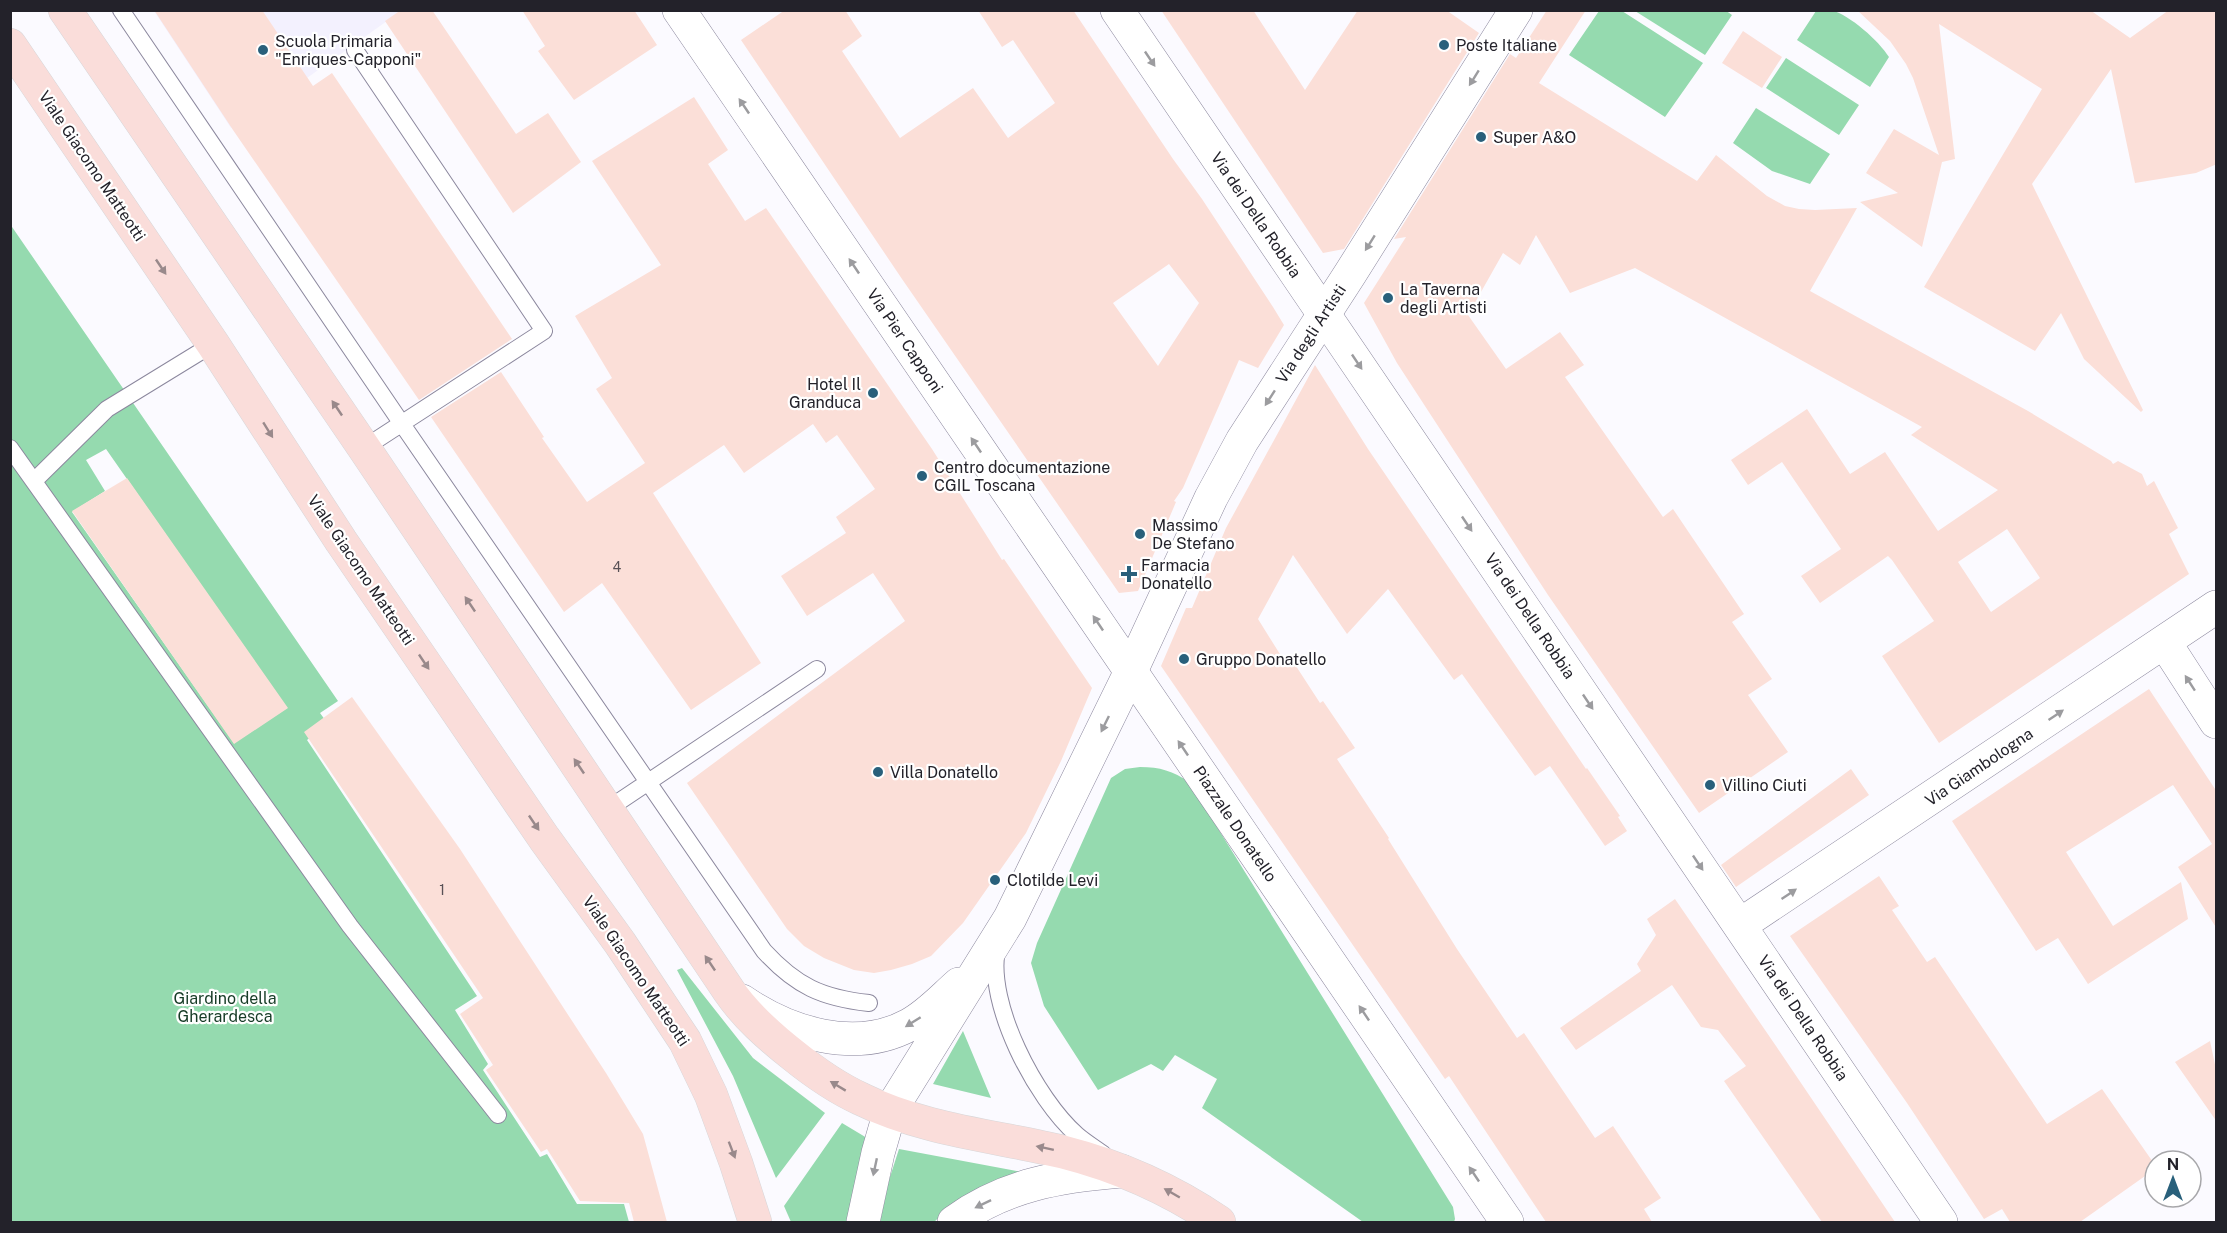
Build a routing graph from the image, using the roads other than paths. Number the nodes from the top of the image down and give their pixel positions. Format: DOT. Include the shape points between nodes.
graph roads {
  1 [pos="65,10"];
  2 [pos="121,10"];
  3 [pos="679,10"];
  4 [pos="1117,10"];
  5 [pos="1512,12"];
  6 [pos="10,45"];
  7 [pos="355,50"];
  8 [pos="1324,314"];
  9 [pos="213,344"];
  10 [pos="402,424"];
  11 [pos="10,448"];
  12 [pos="364,448"];
  13 [pos="34,481"];
  14 [pos="2217,607"];
  15 [pos="2165,643"];
  16 [pos="817,669"];
  17 [pos="1131,671"];
  18 [pos="2217,722"];
  19 [pos="648,783"];
  20 [pos="608,809"];
  21 [pos="1740,925"];
  22 [pos="994,947"];
  23 [pos="729,991"];
  24 [pos="870,1003"];
  25 [pos="890,1111"];
  26 [pos="498,1115"];
  27 [pos="1131,1175"];
  28 [pos="755,1222"];
  29 [pos="863,1222"];
  30 [pos="954,1222"];
  31 [pos="1219,1222"];
  32 [pos="1507,1222"];
  33 [pos="1941,1222"];
  12 -- 1 [label="main road, one-way"];
  2 -- 10 [label="lane"];
  17 -- 3 [label="street, Via Pier Capponi, one-way"];
  4 -- 8 [label="street, Via dei Della Robbia, one-way"];
  5 -- 8 [label="street, Via degli Artisti, one-way"];
  6 -- 9 [label="main road, Viale Giacomo Matteotti, one-way"];
  7 -- 10 [label="lane" via="544,331"];
  8 -- 17 [label="street, Via degli Artisti, one-way" via="1242,441 1211,498"];
  8 -- 21 [label="street, Via dei Della Robbia, one-way"];
  9 -- 13 [label="lane" via="107,409"];
  9 -- 28 [label="main road, Viale Giacomo Matteotti, one-way" via="334,531 685,1041 711,1095"];
  10 -- 12 [label="lane"];
  10 -- 19 [label="lane"];
  11 -- 13 [label="lane"];
  20 -- 12 [label="main road, one-way"];
  13 -- 26 [label="lane" via="350,926"];
  14 -- 15 [label="street, Via Giambologna"];
  18 -- 15 [label="street, one-way"];
  21 -- 15 [label="street, Via Giambologna, one-way"];
  16 -- 19 [label="lane"];
  17 -- 22 [label="street, one-way"];
  32 -- 17 [label="street, Piazzale Donatello, one-way"];
  19 -- 20 [label="lane"];
  19 -- 24 [label="lane" via="781,969 796,981 827,995"];
  23 -- 20 [label="main road, one-way"];
  21 -- 33 [label="street, Via dei Della Robbia"];
  22 -- 23 [label="street, one-way" via="921,1017 901,1029 873,1037 827,1037 792,1028 764,1016"];
  22 -- 25 [label="street"];
  22 -- 27 [label="lane" via="999,996 1007,1023 1034,1082 1078,1136"];
  25 -- 23 [label="main road, one-way" via="839,1088 810,1069 774,1040"];
  27 -- 25 [label="main road, one-way" via="1065,1153 935,1125"];
  25 -- 29 [label="street, one-way"];
  27 -- 30 [label="street, one-way" via="1076,1174 1034,1184 972,1209"];
  31 -- 27 [label="main road, one-way" via="1166,1190"];
}
